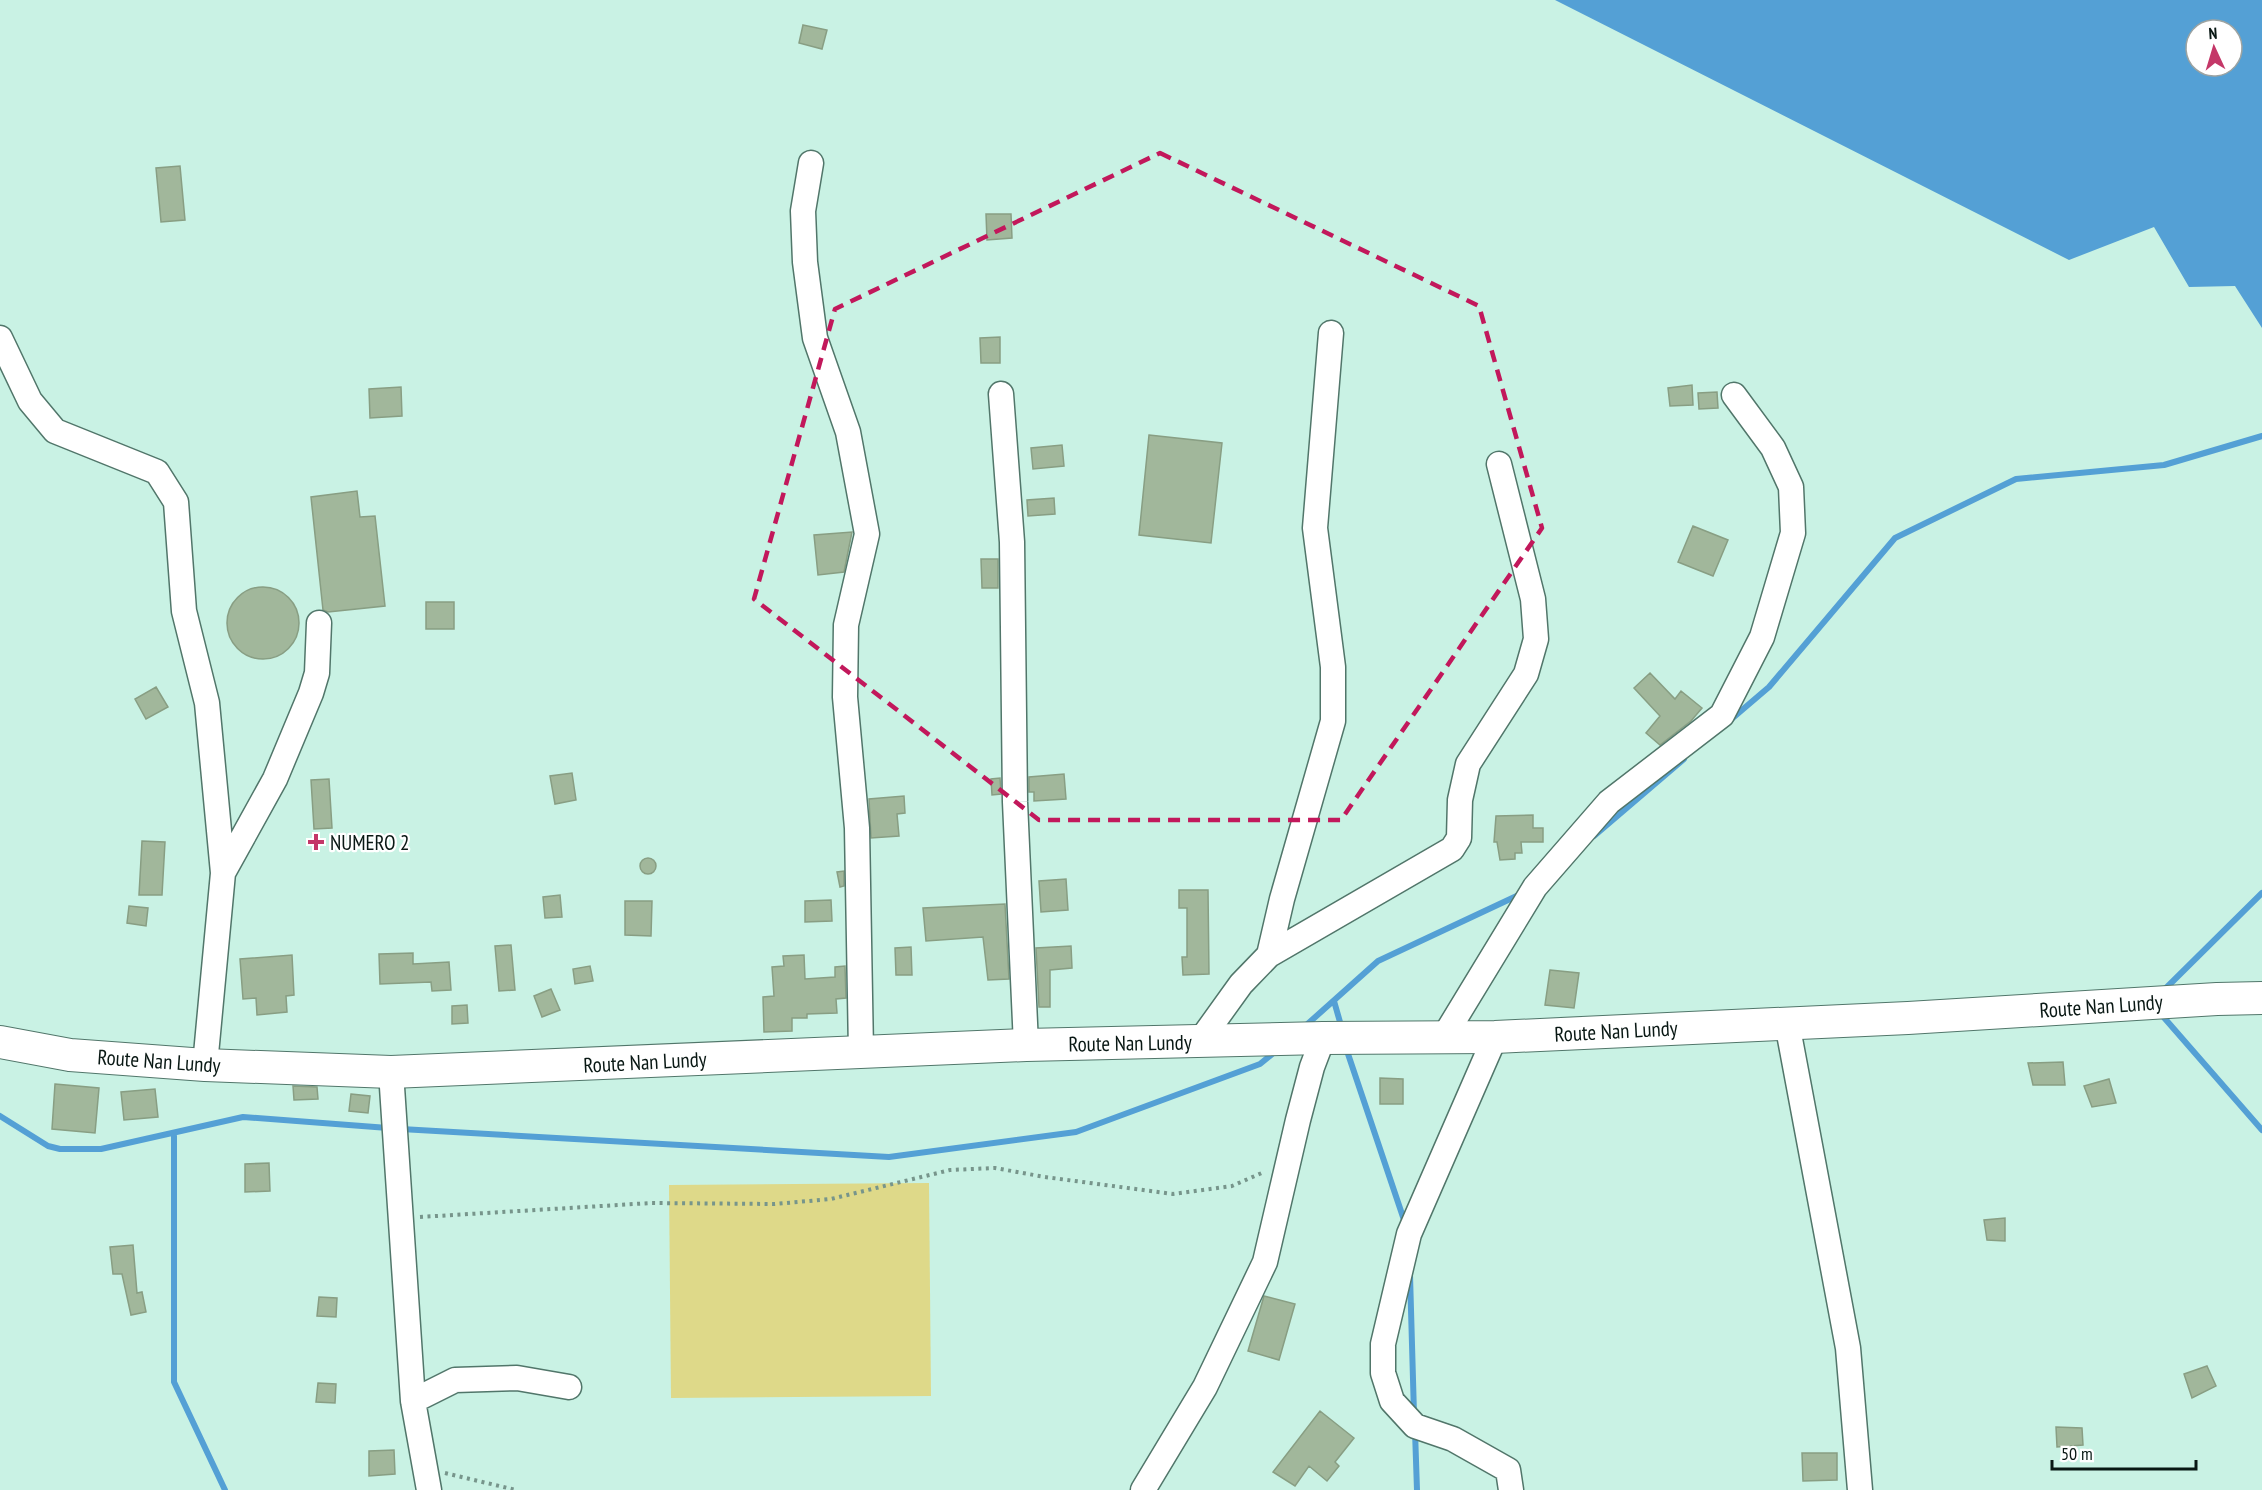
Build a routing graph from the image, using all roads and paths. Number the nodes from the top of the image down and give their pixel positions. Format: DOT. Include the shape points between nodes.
graph roads {
  1 [pos="811,163"];
  2 [pos="1331,333"];
  3 [pos="0,338"];
  4 [pos="1001,394"];
  5 [pos="1734,395"];
  6 [pos="1499,464"];
  7 [pos="319,622"];
  8 [pos="223,873"];
  9 [pos="1269,955"];
  10 [pos="2262,998"];
  11 [pos="1787,1023"];
  12 [pos="1445,1035"];
  13 [pos="1495,1037"];
  14 [pos="1323,1038"];
  15 [pos="1200,1041"];
  16 [pos="0,1042"];
  17 [pos="1026,1045"];
  18 [pos="861,1052"];
  19 [pos="206,1065"];
  20 [pos="391,1072"];
  21 [pos="1288,1162"];
  22 [pos="401,1219"];
  23 [pos="569,1387"];
  24 [pos="413,1401"];
  25 [pos="428,1483"];
  26 [pos="516,1490"];
  27 [pos="1143,1490"];
  28 [pos="1511,1490"];
  29 [pos="1860,1490"];
  1 -- 18 [label="street" via="803,211 814,338 848,432 867,534 846,625 845,697 857,828"];
  2 -- 9 [label="street" via="1315,528 1334,667 1333,721"];
  3 -- 8 [label="street" via="30,401 55,431 157,472 176,502 184,611 207,703"];
  4 -- 17 [label="street" via="1012,542 1015,802"];
  5 -- 12 [label="street" via="1773,448 1791,487 1793,533 1762,637 1722,715 1609,802 1535,887"];
  6 -- 9 [label="street" via="1533,599 1536,639 1526,674 1468,764 1460,800 1459,838 1452,849"];
  7 -- 8 [label="street" via="317,673 311,693 275,779"];
  8 -- 19 [label="street"];
  9 -- 15 [label="street" via="1241,984"];
  10 -- 11 [label="main road, Route Nan Lundy"];
  11 -- 13 [label="main road, Route Nan Lundy"];
  11 -- 29 [label="street" via="1848,1348"];
  12 -- 13 [label="main road, Route Nan Lundy"];
  12 -- 14 [label="main road, Route Nan Lundy"];
  13 -- 28 [label="street" via="1409,1234 1383,1344 1383,1373 1392,1401 1415,1426 1453,1440 1508,1470"];
  14 -- 15 [label="main road, Route Nan Lundy"];
  14 -- 21 [label="street"];
  15 -- 17 [label="main road, Route Nan Lundy"];
  16 -- 19 [label="main road, Route Nan Lundy" via="69,1055"];
  17 -- 18 [label="main road, Route Nan Lundy"];
  18 -- 20 [label="main road, Route Nan Lundy"];
  19 -- 20 [label="main road, Route Nan Lundy"];
  20 -- 22 [label="street"];
  21 -- 22 [label="path" via="1232,1185 1173,1194 995,1168 950,1170 831,1199 776,1204 651,1203"];
  21 -- 27 [label="street" via="1265,1262 1205,1388"];
  22 -- 24 [label="street"];
  23 -- 24 [label="street" via="517,1378 454,1380"];
  24 -- 25 [label="street"];
  25 -- 26 [label="path" via="450,1473"];
}
